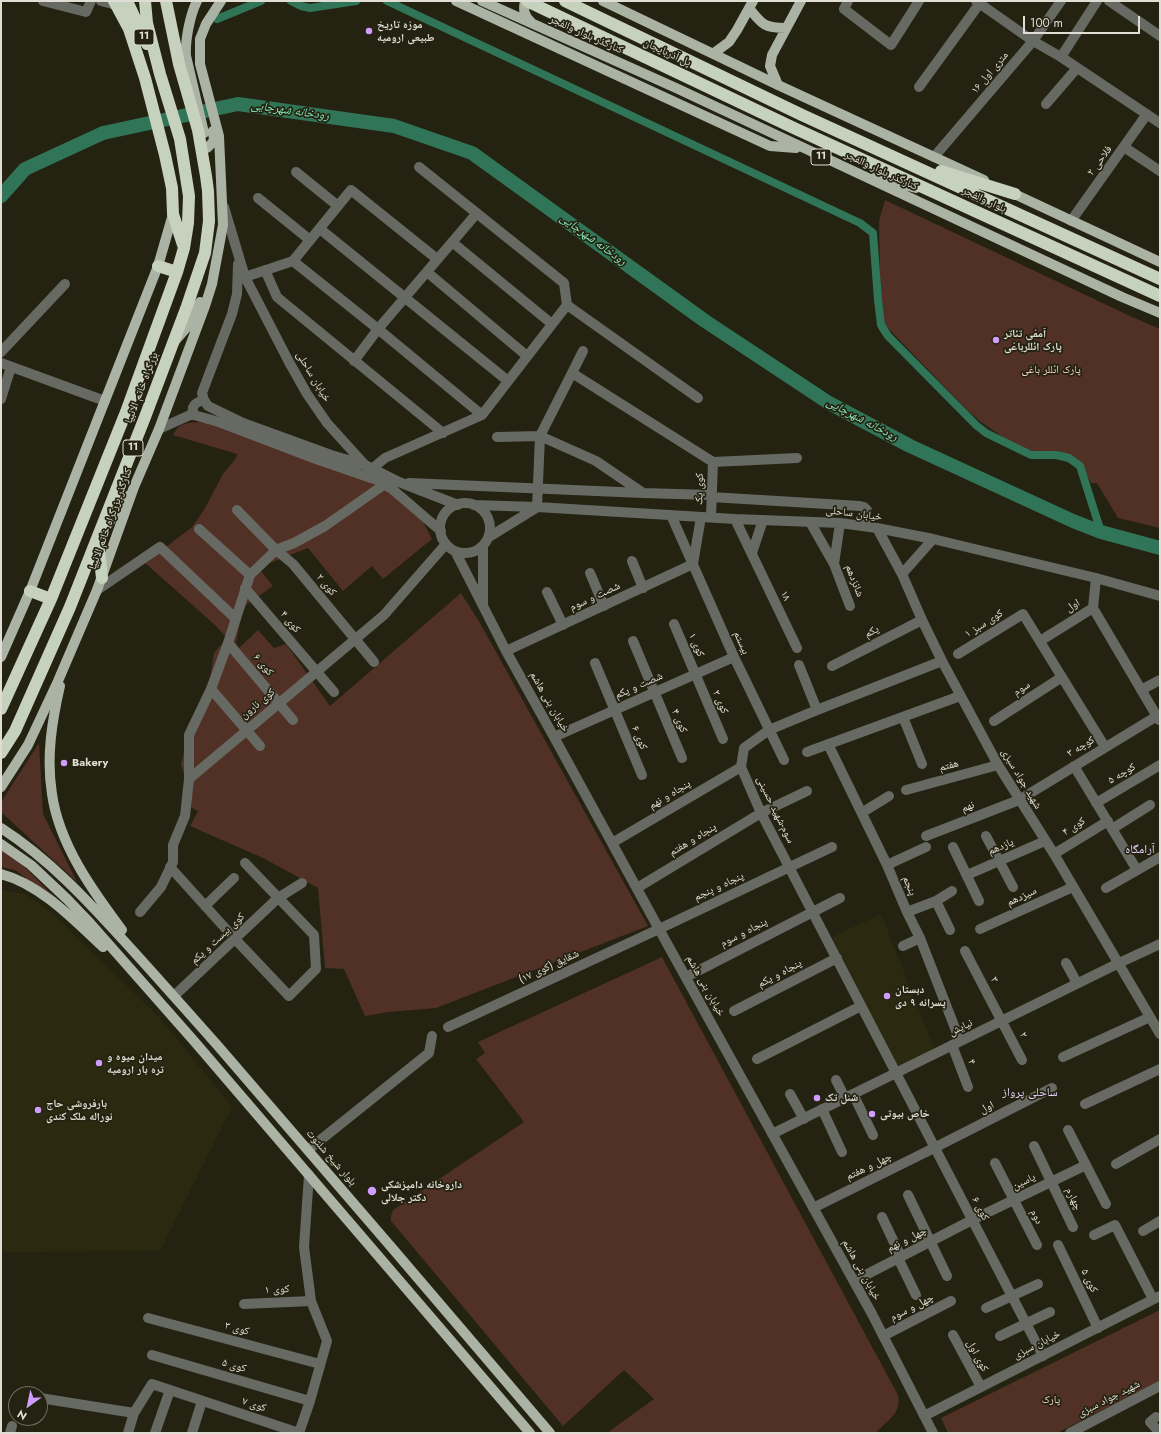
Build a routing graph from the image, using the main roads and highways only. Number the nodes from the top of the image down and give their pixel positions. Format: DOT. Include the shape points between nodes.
graph roads {
  1 [pos="166,1"];
  2 [pos="197,1"];
  3 [pos="221,1"];
  4 [pos="456,1"];
  5 [pos="482,1"];
  6 [pos="507,1"];
  7 [pos="526,1"];
  8 [pos="603,1"];
  9 [pos="801,1"];
  10 [pos="119,2"];
  11 [pos="566,2"];
  12 [pos="145,4"];
  13 [pos="492,5"];
  14 [pos="751,5"];
  15 [pos="535,25"];
  16 [pos="786,28"];
  17 [pos="714,53"];
  18 [pos="184,60"];
  19 [pos="200,60"];
  20 [pos="160,74"];
  21 [pos="778,85"];
  22 [pos="802,115"];
  23 [pos="796,129"];
  24 [pos="203,139"];
  25 [pos="802,148"];
  26 [pos="899,158"];
  27 [pos="844,168"];
  28 [pos="208,186"];
  29 [pos="1015,194"];
  30 [pos="945,197"];
  31 [pos="173,214"];
  32 [pos="184,248"];
  33 [pos="1160,262"];
  34 [pos="158,266"];
  35 [pos="216,268"];
  36 [pos="177,272"];
  37 [pos="1160,279"];
  38 [pos="1160,296"];
  39 [pos="1160,313"];
  40 [pos="173,344"];
  41 [pos="134,487"];
  42 [pos="98,537"];
  43 [pos="102,578"];
  44 [pos="30,591"];
  45 [pos="51,599"];
  46 [pos="1,657"];
  47 [pos="66,660"];
  48 [pos="1,709"];
  49 [pos="1,753"];
  50 [pos="1,787"];
  51 [pos="1,828"];
  52 [pos="1,844"];
  53 [pos="1,874"];
  54 [pos="154,974"];
  55 [pos="143,983"];
  56 [pos="279,1116"];
  57 [pos="267,1127"];
  58 [pos="419,1280"];
  59 [pos="408,1290"];
  60 [pos="530,1433"];
  61 [pos="550,1433"];
  1 -- 18 [label="highway, 11"];
  2 -- 18 [label="main road"];
  3 -- 19 [label="main road" via="206,24 200,39"];
  4 -- 25 [label="main road" via="770,146"];
  5 -- 13 [label="main road, کنارگذر بلوار والفجر / 11"];
  6 -- 13 [label="main road" via="500,5"];
  7 -- 15 [label="main road" via="523,10"];
  7 -- 23 [label="highway, پل آذربایجان"];
  8 -- 17 [label="main road"];
  9 -- 16 [label="main road"];
  10 -- 20 [label="highway, 11"];
  10 -- 31 [label="highway, 11" via="145,78 165,155 172,188"];
  11 -- 22 [label="highway, پل آذربایجان"];
  12 -- 20 [label="highway"];
  13 -- 15 [label="main road, کنارگذر بلوار والفجر / 11"];
  14 -- 16 [label="main road" via="758,20 771,28"];
  14 -- 17 [label="main road" via="729,42"];
  15 -- 25 [label="main road, کنارگذر بلوار والفجر / 11"];
  16 -- 21 [label="main road" via="772,55 770,66"];
  17 -- 21 [label="main road"];
  18 -- 24 [label="highway, 11"];
  19 -- 24 [label="main road" via="199,78 214,133 214,140"];
  19 -- 35 [label="main road, کنارگذر بزرگراه خاتم الانبیا" via="219,136 223,225"];
  20 -- 32 [label="highway, بزرگراه خاتم الانبیا / 11" via="180,138 189,196"];
  21 -- 29 [label="main road"];
  22 -- 26 [label="highway, بلوار والفجر"];
  23 -- 30 [label="highway, بلوار والفجر / 11"];
  24 -- 28 [label="highway, بزرگراه خاتم الانبیا / 11"];
  24 -- 28 [label="main road" via="209,165"];
  25 -- 27 [label="main road, کنارگذر بلوار والفجر / 11"];
  26 -- 29 [label="highway"];
  26 -- 37 [label="highway, بلوار والفجر"];
  27 -- 30 [label="main road"];
  27 -- 39 [label="main road, کنارگذر بلوار والفجر / 11"];
  28 -- 40 [label="highway, بزرگراه خاتم الانبیا / 11" via="209,221 205,253"];
  29 -- 33 [label="main road"];
  30 -- 38 [label="highway, بلوار والفجر / 11"];
  31 -- 32 [label="highway, 11"];
  31 -- 34 [label="main road"];
  32 -- 36 [label="highway, بزرگراه خاتم الانبیا / 11"];
  34 -- 36 [label="highway"];
  34 -- 44 [label="main road"];
  35 -- 40 [label="main road" via="189,325"];
  35 -- 41 [label="main road, کنارگذر بزرگراه خاتم الانبیا" via="205,306 159,429"];
  36 -- 45 [label="highway, بزرگراه خاتم الانبیا / 11" via="126,412"];
  40 -- 42 [label="highway, بزرگراه خاتم الانبیا / 11"];
  41 -- 42 [label="main road"];
  41 -- 43 [label="main road, کنارگذر بزرگراه خاتم الانبیا"];
  42 -- 43 [label="highway"];
  42 -- 49 [label="highway, بزرگراه خاتم الانبیا / 11" via="15,731"];
  43 -- 47 [label="main road, کنارگذر بزرگراه خاتم الانبیا"];
  44 -- 45 [label="highway"];
  44 -- 46 [label="main road"];
  45 -- 48 [label="highway, بزرگراه خاتم الانبیا / 11"];
  47 -- 50 [label="main road, کنارگذر بزرگراه خاتم الانبیا" via="28,745"];
  47 -- 54 [label="main road" via="50,742 50,773 57,817 74,858"];
  51 -- 54 [label="main road" via="39,855 75,889"];
  52 -- 55 [label="main road" via="31,865 67,899"];
  53 -- 55 [label="main road" via="52,901"];
  54 -- 56 [label="main road, بلوار شیخ شلتوت"];
  55 -- 57 [label="main road"];
  56 -- 57 [label="main road"];
  56 -- 58 [label="main road, بلوار شیخ شلتوت"];
  57 -- 59 [label="main road"];
  58 -- 59 [label="main road"];
  58 -- 61 [label="main road, بلوار شیخ شلتوت"];
  59 -- 60 [label="main road"];
}
